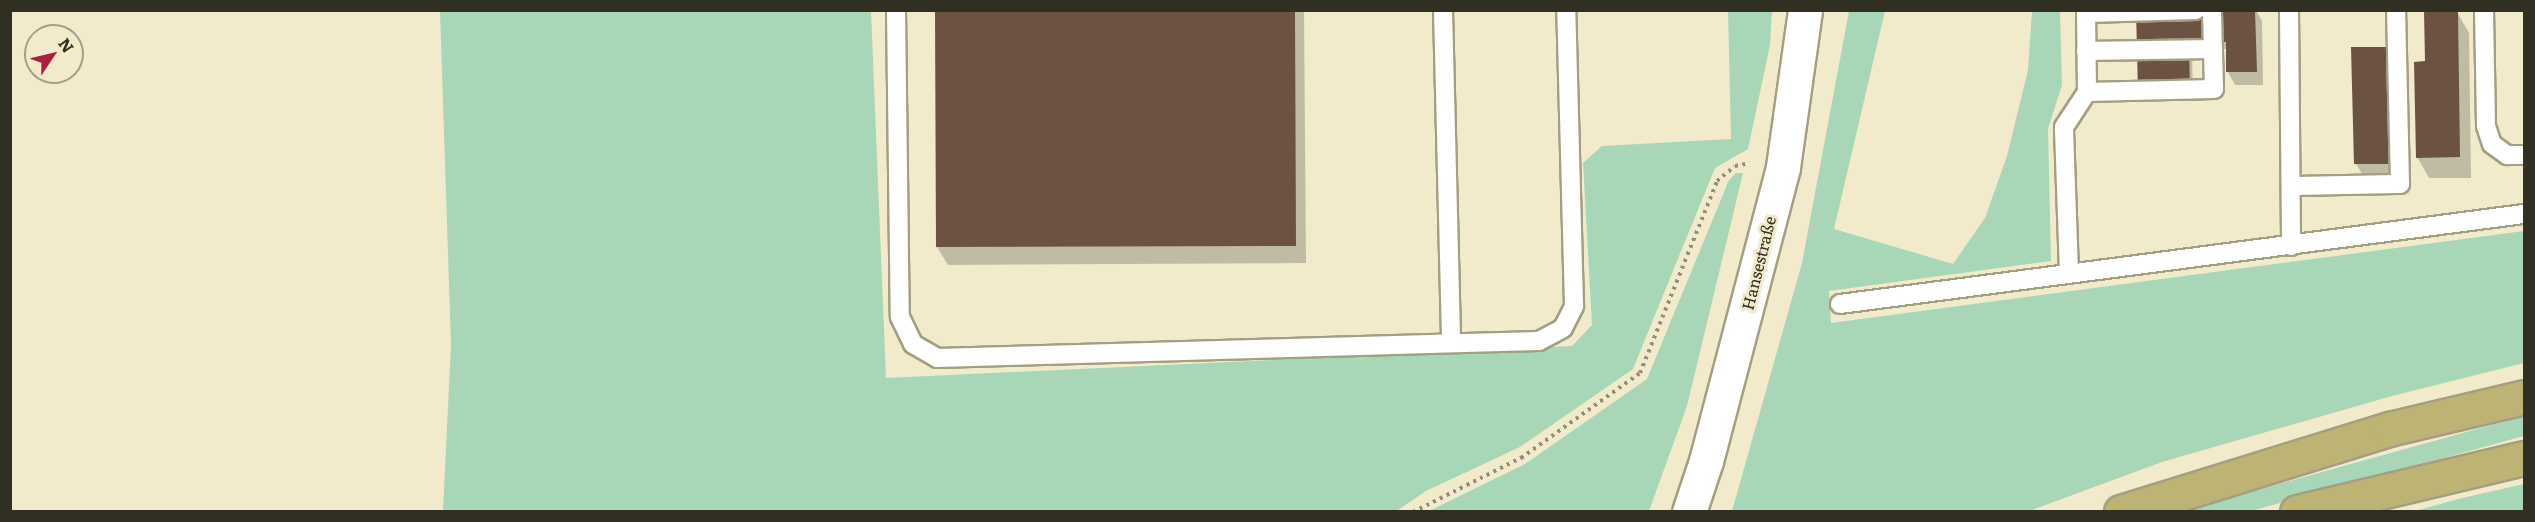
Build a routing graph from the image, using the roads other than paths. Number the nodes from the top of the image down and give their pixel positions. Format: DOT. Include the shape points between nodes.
graph roads {
  1 [pos="896,10"];
  2 [pos="1443,10"];
  3 [pos="1566,10"];
  4 [pos="1805,10"];
  5 [pos="2196,10"];
  6 [pos="2212,10"];
  7 [pos="2289,10"];
  8 [pos="2396,10"];
  9 [pos="2484,10"];
  10 [pos="2086,11"];
  11 [pos="2213,49"];
  12 [pos="2086,51"];
  13 [pos="2087,92"];
  14 [pos="2524,155"];
  15 [pos="2291,186"];
  16 [pos="2524,214"];
  17 [pos="2291,246"];
  18 [pos="2069,273"];
  19 [pos="1840,304"];
  20 [pos="1450,341"];
  21 [pos="2524,397"];
  22 [pos="2524,458"];
  23 [pos="2328,508"];
  24 [pos="1689,512"];
  25 [pos="2121,512"];
  26 [pos="2296,512"];
  1 -- 20 [label="lane" via="900,317 913,344 937,358"];
  2 -- 20 [label="lane"];
  3 -- 20 [label="lane" via="1574,306 1563,328 1539,341"];
  4 -- 24 [label="street, Hansestraße" via="1783,167"];
  5 -- 10 [label="lane"];
  6 -- 11 [label="lane"];
  7 -- 15 [label="lane"];
  8 -- 15 [label="lane" via="2400,184"];
  9 -- 14 [label="lane" via="2486,126 2492,144 2507,155"];
  10 -- 12 [label="lane"];
  11 -- 12 [label="lane"];
  11 -- 13 [label="lane" via="2214,89"];
  12 -- 13 [label="lane"];
  13 -- 18 [label="lane" via="2064,128"];
  15 -- 17 [label="lane"];
  16 -- 17 [label="lane"];
  17 -- 18 [label="lane"];
  18 -- 19 [label="lane"];
  21 -- 25 [label="highway" via="2389,429"];
  22 -- 23 [label="highway"];
  23 -- 26 [label="highway"];
}
